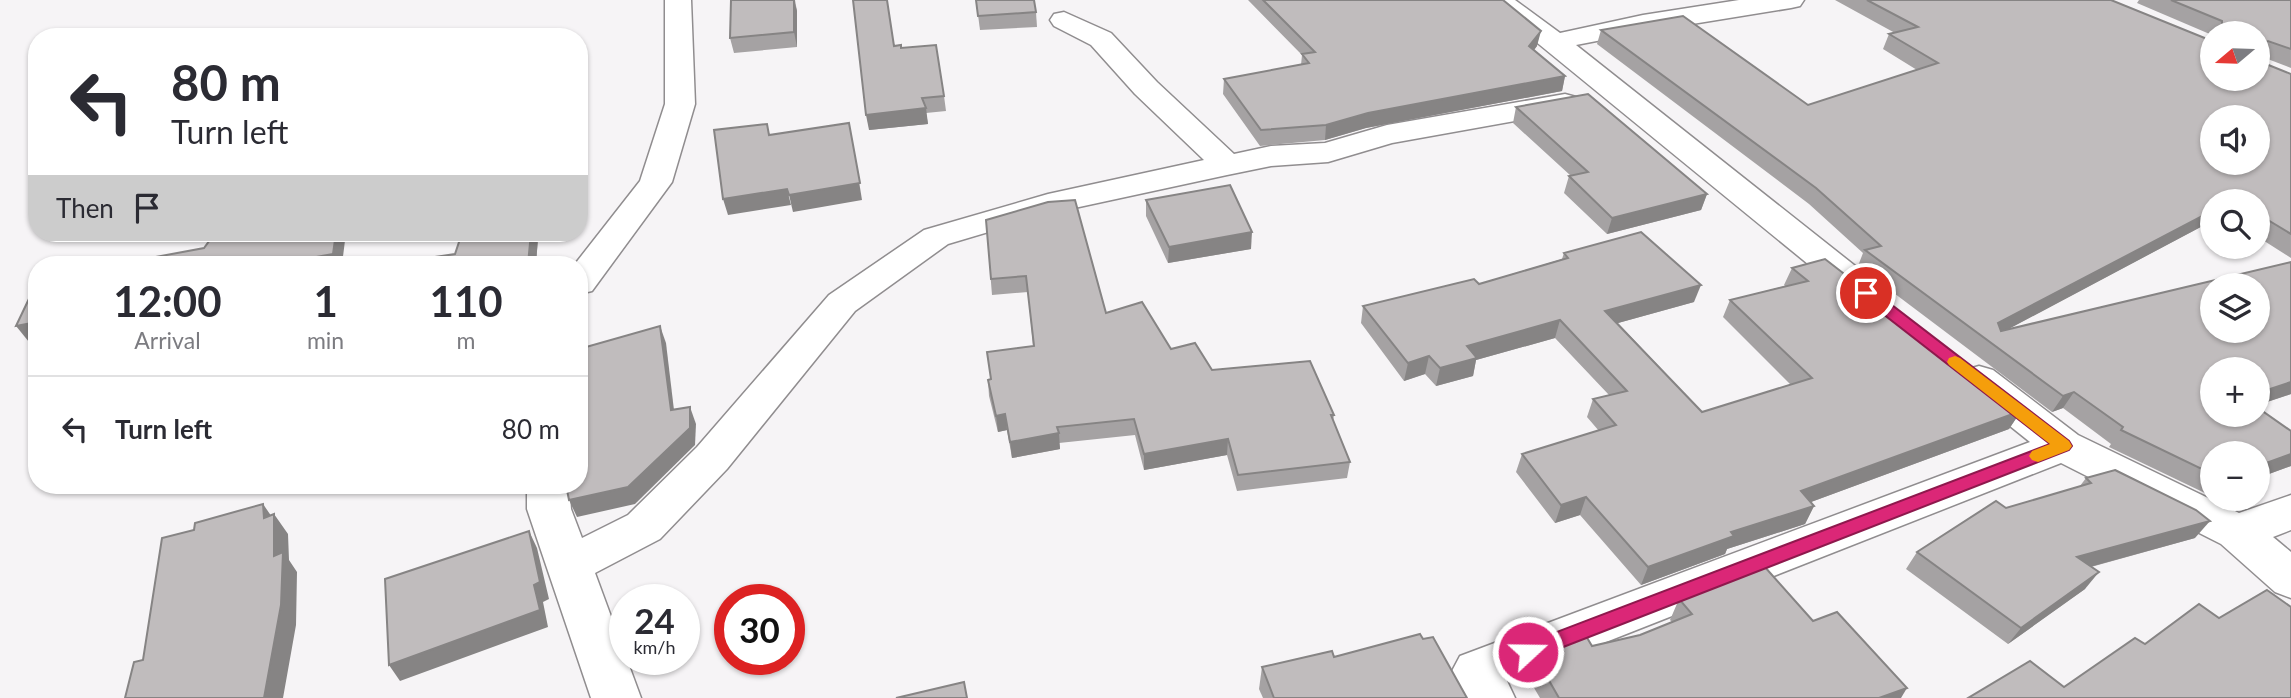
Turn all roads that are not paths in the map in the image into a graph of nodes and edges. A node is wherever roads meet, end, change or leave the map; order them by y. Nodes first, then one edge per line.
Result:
1 (678, 0) edge
2 (1498, 0) edge
3 (1791, 0) edge
4 (1064, 20) dead end
5 (1556, 42) junction
6 (1618, 92) junction
7 (1227, 165) junction
8 (588, 271) edge
9 (1888, 310) edge
10 (1954, 361) edge
11 (2063, 446) junction
12 (548, 494) edge
13 (2291, 512) edge
14 (2237, 532) junction
15 (569, 565) junction
16 (2291, 579) edge
17 (615, 698) edge
18 (1490, 698) edge

1 - 8 street
2 - 5 street
3 - 5 street
4 - 7 street
5 - 6 street
6 - 7 street
6 - 9 street
7 - 15 street
10 - 11 street
11 - 14 street
11 - 18 street
12 - 15 street
13 - 14 street
14 - 16 street
15 - 17 street

